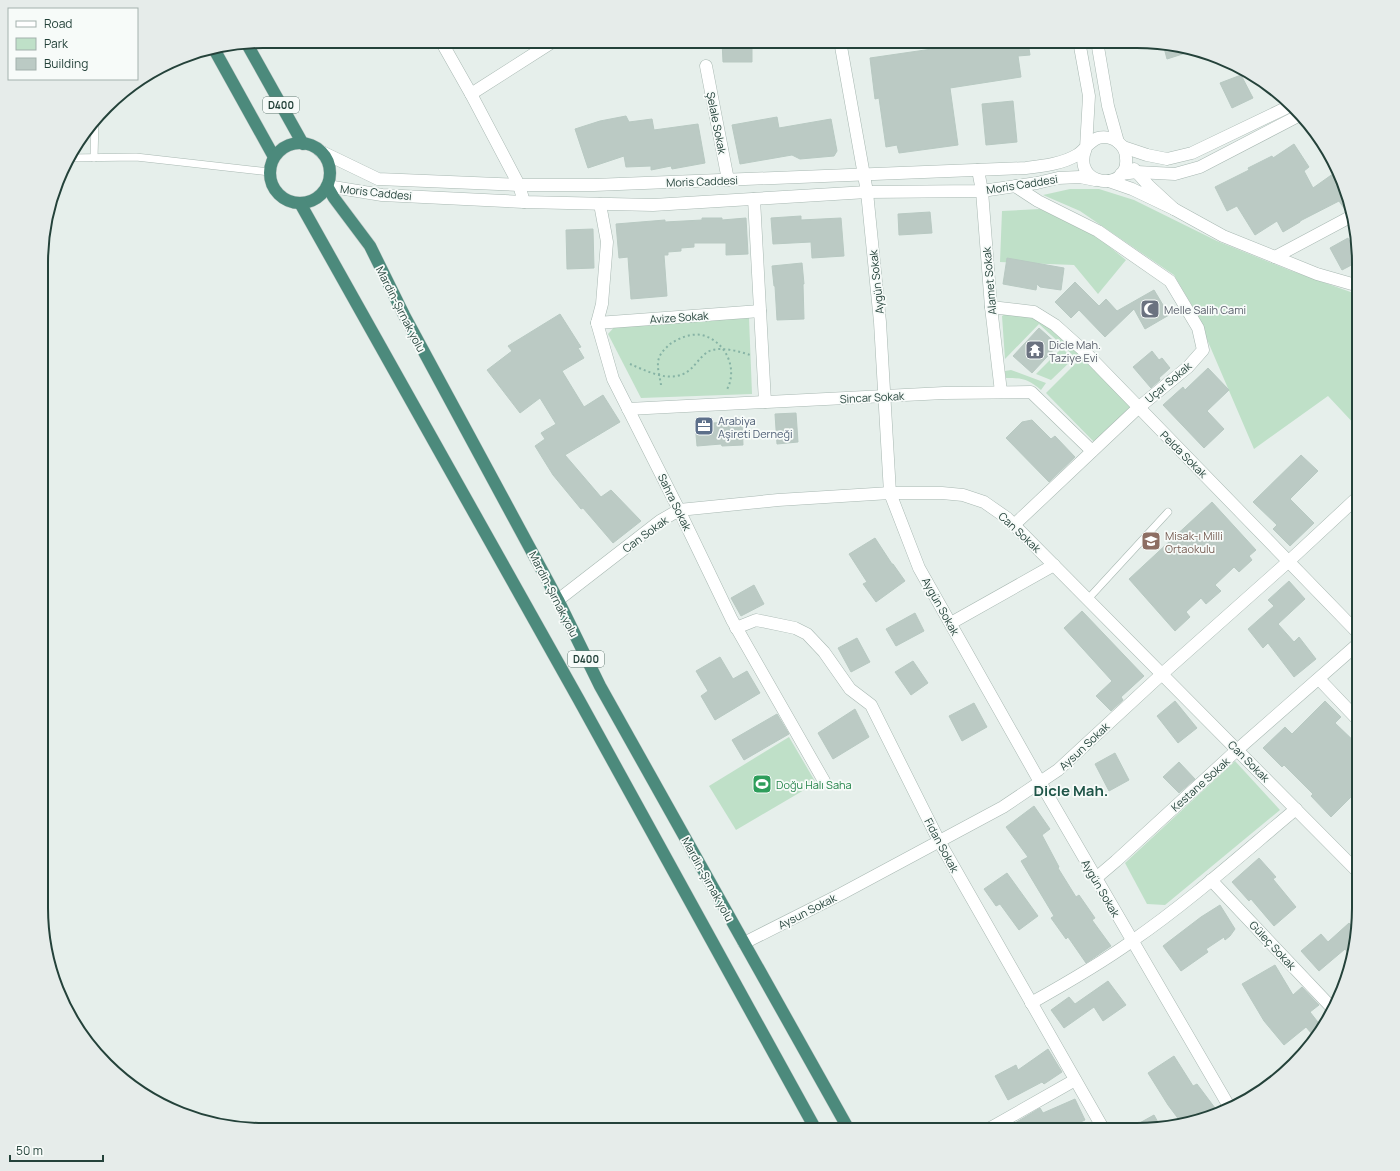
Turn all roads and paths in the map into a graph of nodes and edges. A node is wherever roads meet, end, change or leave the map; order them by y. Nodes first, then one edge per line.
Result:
1 (249, 48) edge
2 (445, 48) edge
3 (543, 48) edge
4 (841, 48) edge
5 (1080, 48) edge
6 (1099, 48) edge
7 (216, 53) edge
8 (706, 66) dead end
9 (471, 94) junction
10 (1286, 108) edge
11 (1295, 117) edge
12 (95, 129) edge
13 (303, 144) junction
14 (1121, 145) junction
15 (1086, 148) junction
16 (320, 151) junction
17 (274, 157) junction
18 (75, 158) edge
19 (94, 158) junction
20 (1127, 161) junction
21 (978, 170) junction
22 (270, 172) junction
23 (1137, 172) junction
24 (864, 174) junction
25 (1121, 174) junction
26 (728, 180) junction
27 (1095, 180) junction
28 (1109, 181) junction
29 (519, 185) junction
30 (327, 186) junction
31 (1015, 186) junction
32 (982, 191) junction
33 (867, 192) junction
34 (754, 199) junction
35 (524, 202) junction
36 (300, 203) junction
37 (600, 204) junction
38 (1174, 209) junction
39 (1347, 218) edge
40 (1275, 257) junction
41 (1352, 284) edge
42 (991, 307) junction
43 (760, 311) junction
44 (597, 323) junction
45 (724, 350) junction
46 (762, 361) junction
47 (630, 364) dead end
48 (659, 374) junction
49 (661, 385) dead end
50 (726, 391) dead end
51 (1001, 392) junction
52 (885, 397) junction
53 (765, 402) junction
54 (1138, 408) junction
55 (628, 409) junction
56 (1092, 451) junction
57 (890, 493) junction
58 (1352, 502) edge
59 (679, 510) junction
60 (1168, 512) dead end
61 (1014, 525) junction
62 (1289, 561) junction
63 (1054, 565) junction
64 (1088, 599) junction
65 (558, 600) junction
66 (951, 623) junction
67 (1352, 627) edge
68 (736, 628) junction
69 (1352, 649) edge
70 (1162, 674) junction
71 (1319, 679) junction
72 (1352, 714) edge
73 (1237, 750) junction
74 (824, 781) dead end
75 (1040, 782) junction
76 (1296, 809) junction
77 (939, 841) junction
78 (1352, 867) edge
79 (1096, 878) junction
80 (1211, 880) junction
81 (1133, 941) junction
82 (744, 943) junction
83 (1030, 1003) junction
84 (1329, 1005) edge
85 (1075, 1080) junction
86 (1227, 1103) edge
87 (812, 1123) edge
88 (845, 1123) edge
89 (999, 1123) edge
90 (1100, 1123) edge

1 - 13 highway, D400
2 - 9 street
3 - 9 street
4 - 24 street, Aygün Sokak
5 - 15 street
6 - 14 street
7 - 17 highway
8 - 26 street, Şelale Sokak
9 - 29 street
10 - 14 street
11 - 23 street
12 - 19 lane
13 - 16 highway
13 - 17 highway
14 - 15 street
14 - 20 street
15 - 21 street, Moris Caddesi
15 - 27 street
16 - 29 street, Moris Caddesi
16 - 30 highway
17 - 22 highway
18 - 19 lane
19 - 22 lane
20 - 23 street
20 - 25 street
21 - 24 street, Moris Caddesi
21 - 32 street, Alamet Sokak
22 - 36 highway
23 - 25 street
23 - 38 street
24 - 26 street, Moris Caddesi
24 - 33 street, Aygün Sokak
25 - 28 street
26 - 29 street, Moris Caddesi
27 - 28 street
27 - 31 street, Moris Caddesi
28 - 38 street
29 - 35 street
30 - 35 street, Moris Caddesi
30 - 36 highway
30 - 65 highway, Mardin-Şırnak yolu / D400
31 - 32 street, Moris Caddesi
31 - 54 street, Uçar Sokak
32 - 33 street, Moris Caddesi
32 - 42 street, Alamet Sokak
33 - 34 street, Moris Caddesi
33 - 52 street, Aygün Sokak
34 - 37 street, Moris Caddesi
34 - 43 street
35 - 37 street, Moris Caddesi
36 - 87 highway
37 - 44 street
38 - 40 street
39 - 40 street
40 - 41 street
42 - 51 street, Alamet Sokak
42 - 54 street, Pelda Sokak
43 - 44 street, Avize Sokak
43 - 46 street
44 - 55 street, Sahra Sokak
45 - 46 path
45 - 48 path
45 - 48 path
45 - 50 path
46 - 53 street
47 - 48 path
48 - 49 path
51 - 52 street, Sincar Sokak
51 - 56 street, Sincar Sokak
52 - 53 street, Sincar Sokak
52 - 57 street, Aygün Sokak
53 - 55 street, Sincar Sokak
54 - 56 street, Uçar Sokak
54 - 62 street, Pelda Sokak
55 - 59 street, Sahra Sokak
56 - 61 street, Uçar Sokak
57 - 59 street, Can Sokak
57 - 61 street, Can Sokak
57 - 66 street, Aygün Sokak
58 - 62 street, Aysun Sokak
59 - 65 street, Can Sokak
59 - 68 street, Sahra Sokak
60 - 64 lane
61 - 63 street, Can Sokak
62 - 67 street, Pelda Sokak
62 - 70 street, Aysun Sokak
63 - 64 street, Can Sokak
63 - 66 street
64 - 70 street, Can Sokak
65 - 82 highway, Mardin-Şırnak yolu / D400
66 - 75 street, Aygün Sokak
68 - 74 street, Sahra Sokak
68 - 77 street, Fidan Sokak
69 - 71 street, Kestane Sokak
70 - 73 street, Can Sokak
70 - 75 street, Aysun Sokak
71 - 72 street
71 - 73 street, Kestane Sokak
73 - 76 street, Can Sokak
73 - 79 street, Kestane Sokak
75 - 77 street, Aysun Sokak
75 - 79 street, Aygün Sokak
76 - 78 street, Can Sokak
76 - 80 street
77 - 82 street, Aysun Sokak
77 - 83 street, Fidan Sokak
79 - 81 street, Aygün Sokak
80 - 81 street
80 - 84 street, Güleç Sokak
81 - 83 street
81 - 86 street, Aygün Sokak
82 - 88 highway, Mardin-Şırnak yolu / D400
83 - 85 street, Fidan Sokak
85 - 89 street
85 - 90 street, Fidan Sokak

